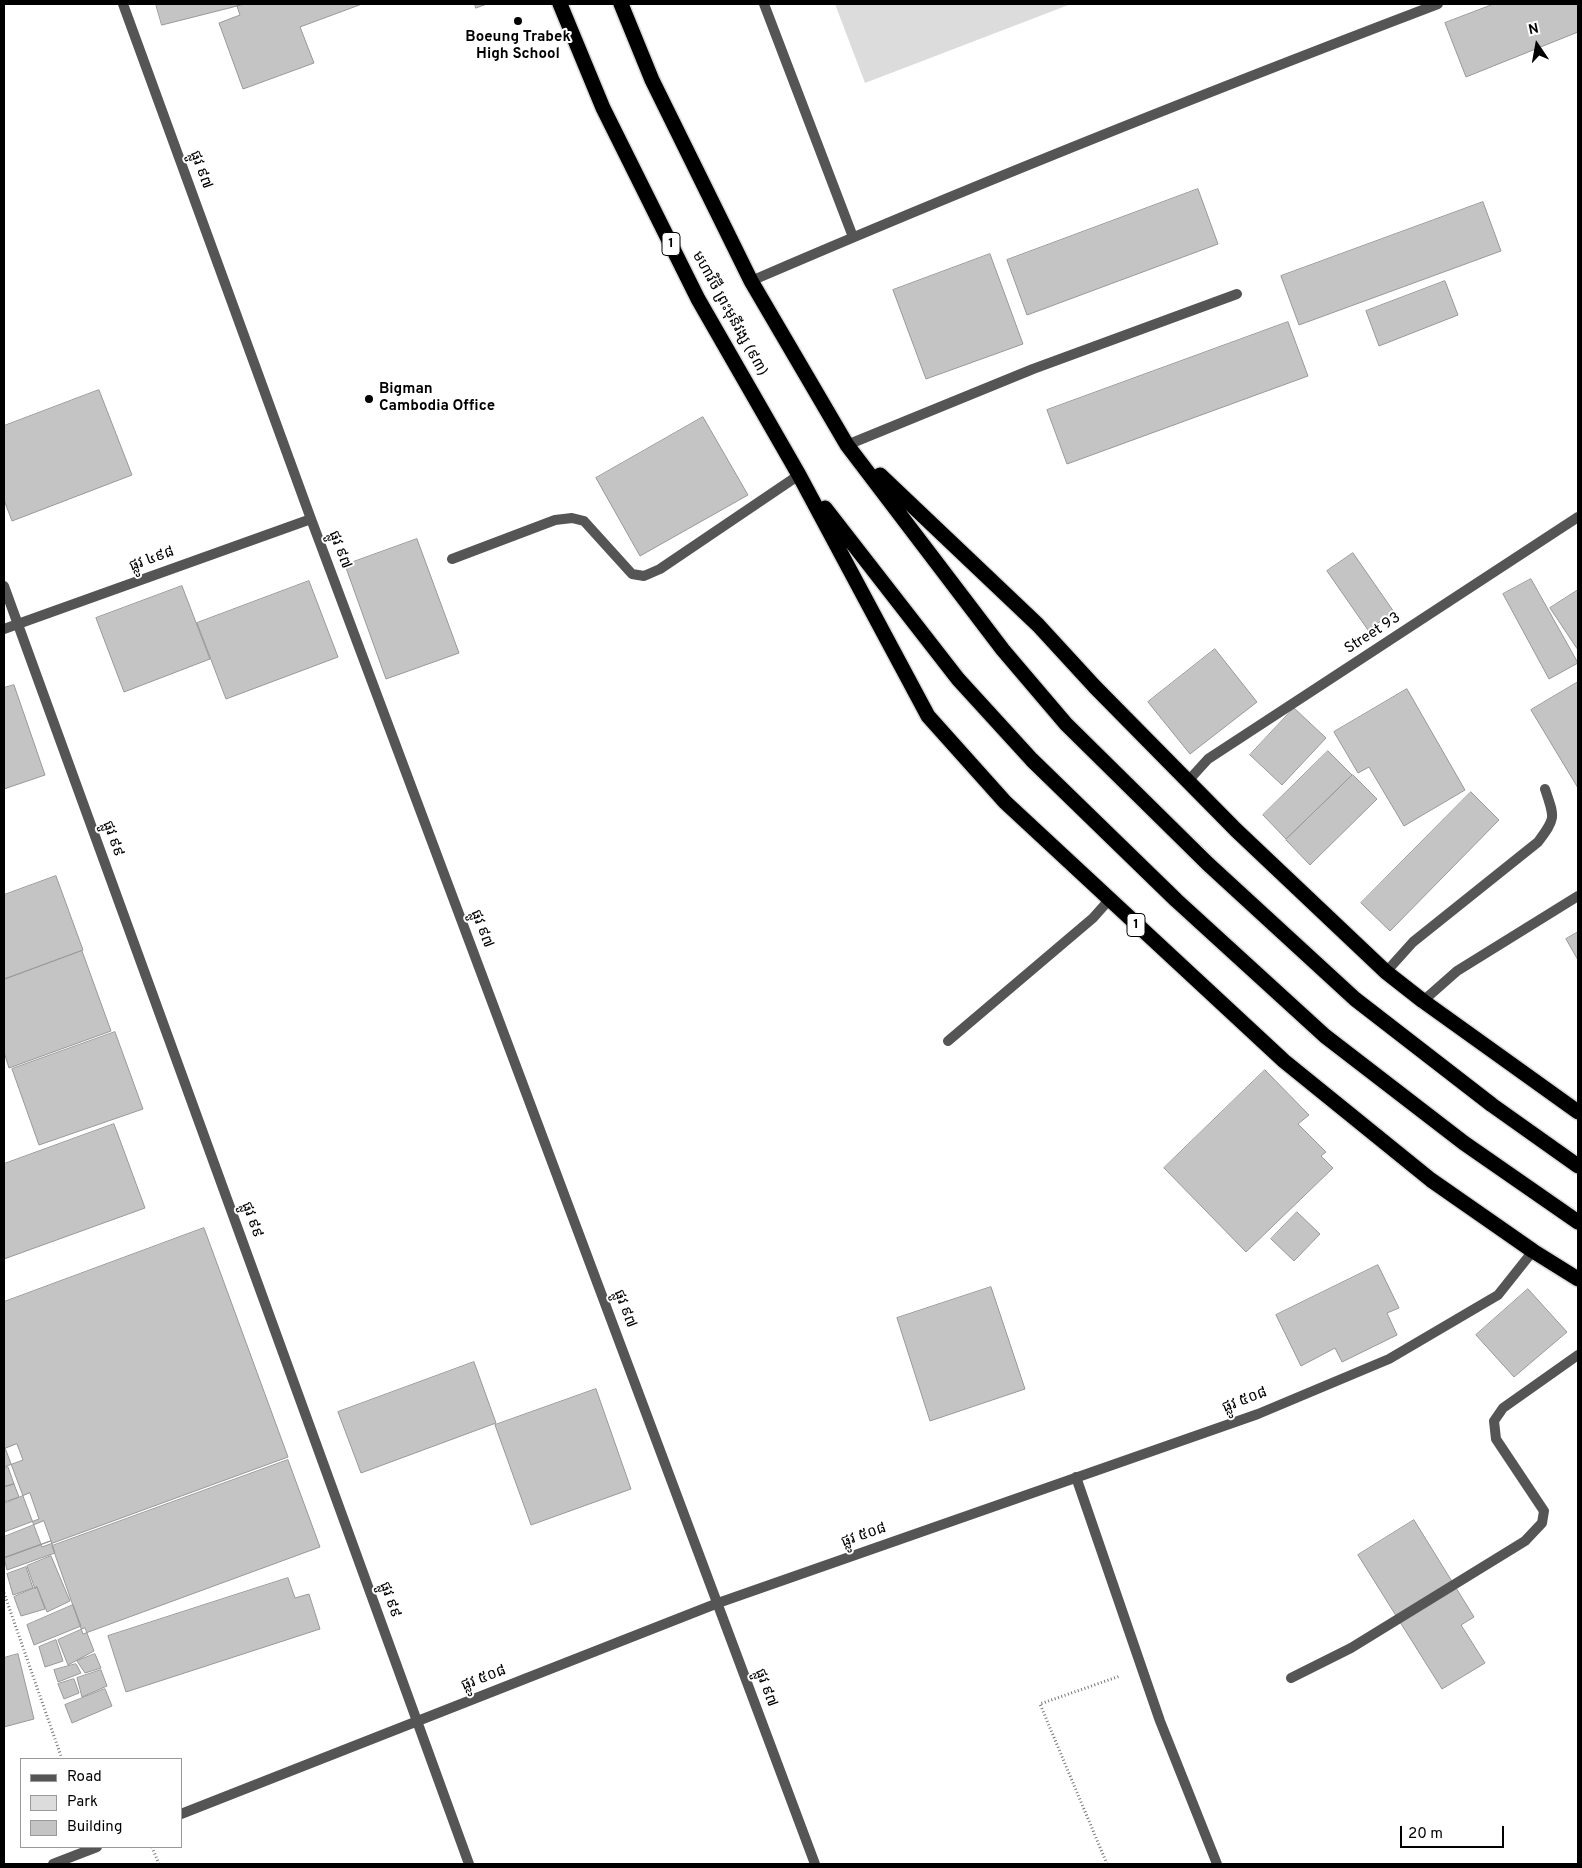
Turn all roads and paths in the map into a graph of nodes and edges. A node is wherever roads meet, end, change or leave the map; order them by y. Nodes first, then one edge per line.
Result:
1 (123, 4) edge
2 (560, 4) edge
3 (621, 4) edge
4 (764, 4) edge
5 (1438, 4) edge
6 (853, 237) junction
7 (751, 281) junction
8 (1237, 294) dead end
9 (848, 445) junction
10 (799, 475) junction
11 (1578, 517) edge
12 (311, 519) junction
13 (452, 559) dead end
14 (4, 586) edge
15 (18, 624) junction
16 (4, 629) edge
17 (1188, 781) junction
18 (1546, 789) dead end
19 (1578, 896) edge
20 (1109, 900) junction
21 (1386, 972) junction
22 (1423, 1001) junction
23 (948, 1041) dead end
24 (1578, 1112) edge
25 (1578, 1166) edge
26 (1578, 1222) edge
27 (1533, 1251) junction
28 (1578, 1279) edge
29 (1578, 1355) edge
30 (1076, 1477) junction
31 (4, 1593) edge
32 (718, 1603) junction
33 (1142, 1669) junction
34 (1291, 1678) dead end
35 (417, 1721) junction
36 (62, 1758) edge
37 (182, 1814) edge
38 (94, 1848) edge
39 (152, 1848) edge
40 (53, 1864) edge
41 (159, 1864) edge
42 (469, 1864) edge
43 (815, 1864) edge
44 (1107, 1864) edge
45 (1217, 1864) edge

1 - 12 street, ផ្លូវ ៩៧
2 - 10 highway, មហាវិថី ព្រះមុនីវង្ស (៩៣) / 1
3 - 7 highway
4 - 6 street
5 - 6 street
6 - 7 street
7 - 9 highway
8 - 9 street
9 - 17 highway
9 - 25 highway
10 - 13 street
10 - 20 highway, 1
10 - 26 highway
11 - 17 street, Street 93
12 - 15 street, ផ្លូវ ៤៩៨
12 - 32 street, ផ្លូវ ៩៧
14 - 15 street, ផ្លូវ ៩៩
15 - 16 street, ផ្លូវ ៤៩៨
15 - 35 street, ផ្លូវ ៩៩
17 - 21 highway
18 - 21 street
19 - 22 street
20 - 23 street
20 - 27 highway, 1
21 - 22 highway
22 - 24 highway
27 - 28 highway, 1
27 - 30 street, ផ្លូវ ៥០៨
29 - 34 street
30 - 32 street, ផ្លូវ ៥០៨
30 - 33 street
31 - 36 path
32 - 35 street, ផ្លូវ ៥០៨
32 - 43 street, ផ្លូវ ៩៧
33 - 44 path
33 - 45 street
35 - 37 street, ផ្លូវ ៥០៨
35 - 42 street, ផ្លូវ ៩៩
38 - 40 street
39 - 41 path

